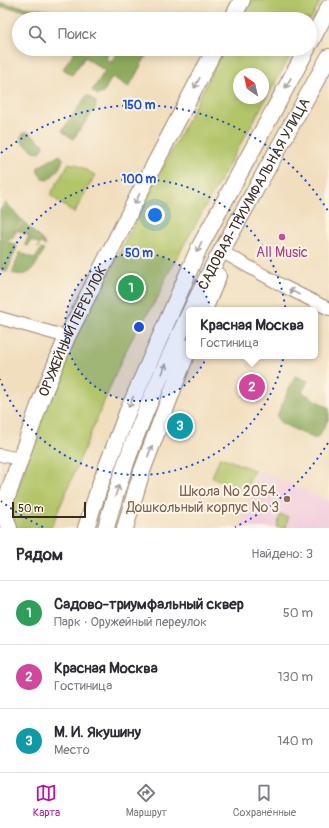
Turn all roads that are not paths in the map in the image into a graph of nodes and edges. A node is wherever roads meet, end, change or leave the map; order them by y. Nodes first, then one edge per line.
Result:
1 (242, 0) edge
2 (329, 7) edge
3 (236, 12) edge
4 (317, 30) edge
5 (211, 56) edge
6 (303, 56) edge
7 (329, 57) edge
8 (239, 220) junction
9 (226, 254) junction
10 (192, 307) edge
11 (205, 307) edge
12 (329, 309) edge
13 (0, 318) edge
14 (186, 320) edge
15 (67, 337) junction
16 (186, 355) edge
17 (0, 455) edge
18 (20, 459) junction
19 (7, 498) junction
20 (0, 513) edge
21 (9, 528) edge
22 (86, 528) edge
23 (106, 528) edge
24 (125, 528) edge

1 - 3 main road
2 - 4 main road
5 -> 15 main road, ОРУЖЕЙНЫЙ ПЕРЕУЛОК
6 -> 22 main road, САДОВАЯ-ТРИУМФАЛЬНАЯ УЛИЦА
7 - 8 main road, САДОВАЯ-ТРИУМФАЛЬНАЯ УЛИЦА
8 - 9 main road
8 - 10 main road, САДОВАЯ-ТРИУМФАЛЬНАЯ УЛИЦА
9 - 11 main road
12 -> 9 street
13 - 15 street
23 -> 14 main road
15 - 18 main road, ОРУЖЕЙНЫЙ ПЕРЕУЛОК
24 -> 16 main road
17 - 18 street
18 - 19 main road, ОРУЖЕЙНЫЙ ПЕРЕУЛОК
19 - 20 main road, ОРУЖЕЙНЫЙ ПЕРЕУЛОК
19 - 21 main road

